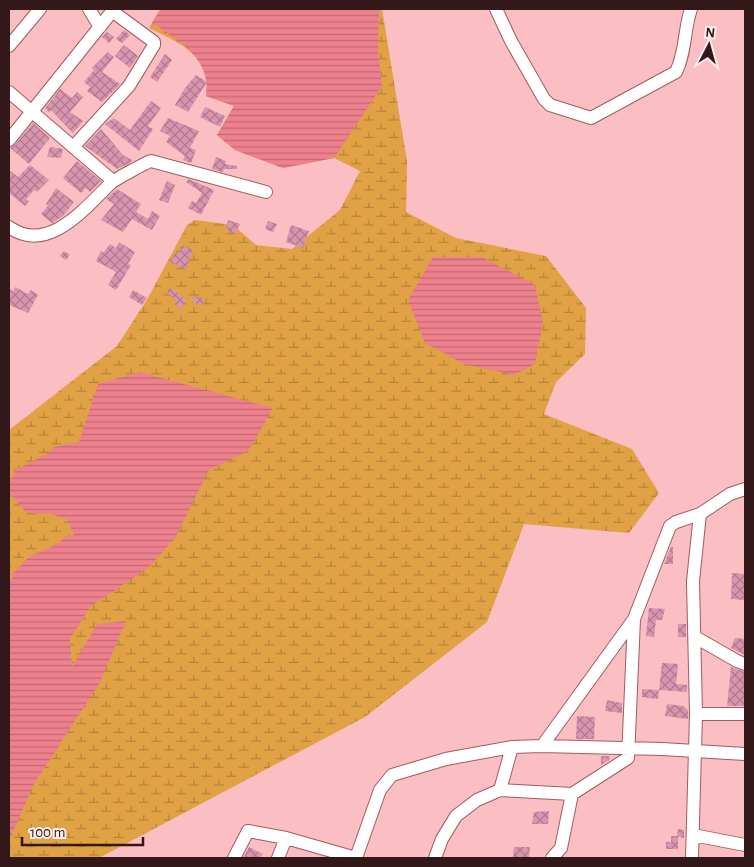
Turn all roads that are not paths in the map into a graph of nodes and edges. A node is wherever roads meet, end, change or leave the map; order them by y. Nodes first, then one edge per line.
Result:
1 (40, 9) edge
2 (89, 9) edge
3 (496, 9) edge
4 (691, 9) edge
5 (113, 10) edge
6 (100, 27) junction
7 (9, 46) edge
8 (9, 92) edge
9 (32, 111) junction
10 (9, 140) edge
11 (74, 146) junction
12 (113, 181) junction
13 (266, 192) dead end
14 (9, 227) edge
15 (745, 489) edge
16 (700, 514) junction
17 (634, 619) junction
18 (695, 637) junction
19 (745, 664) edge
20 (696, 714) junction
21 (745, 714) edge
22 (542, 746) junction
23 (512, 747) junction
24 (629, 749) junction
25 (695, 752) junction
26 (745, 754) edge
27 (500, 790) junction
28 (572, 794) junction
29 (693, 835) junction
30 (286, 838) junction
31 (745, 845) edge
32 (234, 858) edge
33 (278, 858) edge
34 (356, 858) edge
35 (435, 858) edge
36 (552, 858) edge
37 (692, 858) edge

1 - 7 street
2 - 6 street
3 - 4 street
5 - 6 street
5 - 11 street
6 - 9 street
8 - 9 street
9 - 10 street
9 - 11 street
11 - 12 street
12 - 13 street
12 - 14 street
15 - 16 street
16 - 17 street
16 - 18 street
17 - 22 street
17 - 24 street
18 - 19 street
18 - 20 street
20 - 21 street
20 - 25 street
22 - 23 street
22 - 24 street
23 - 27 street
23 - 34 street
24 - 25 street
24 - 28 street
25 - 26 street
25 - 29 street
27 - 28 street
27 - 35 street
28 - 36 street
29 - 31 street
29 - 37 street
30 - 32 street
30 - 33 street
30 - 34 street

